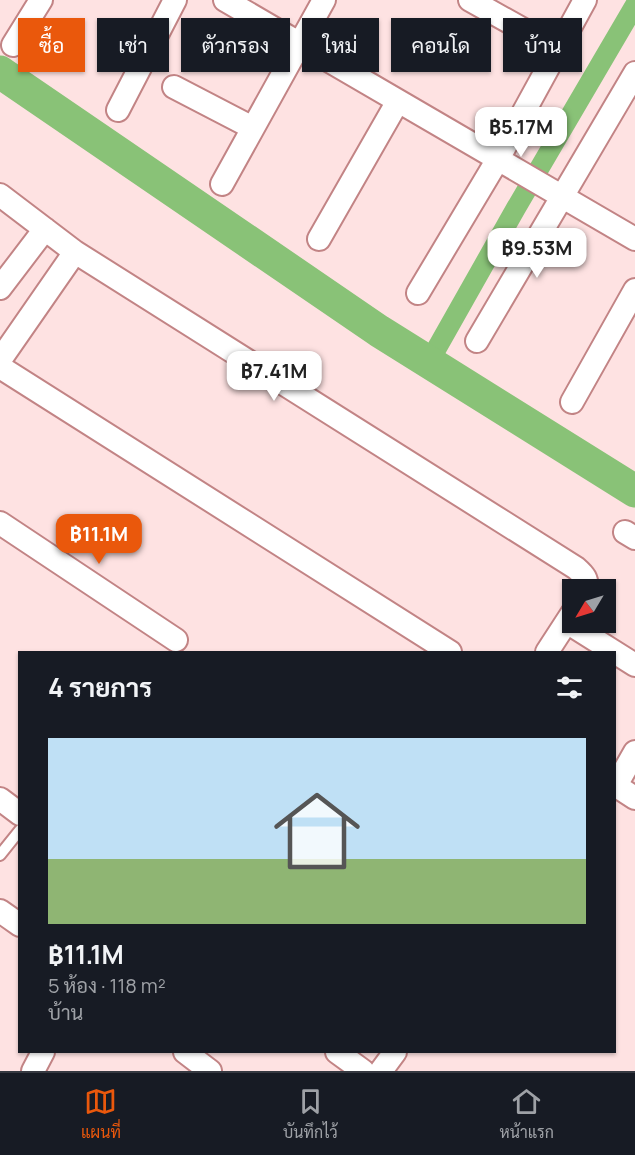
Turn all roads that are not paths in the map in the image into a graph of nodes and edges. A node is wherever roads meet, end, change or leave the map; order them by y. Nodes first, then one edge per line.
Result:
1 (176, 0) edge
2 (225, 0) edge
3 (324, 0) edge
4 (470, 0) edge
5 (585, 0) edge
6 (38, 1) edge
7 (575, 18) edge
8 (503, 19) edge
9 (300, 44) junction
10 (13, 45) dead end
11 (546, 72) edge
12 (635, 73) edge
13 (174, 87) dead end
14 (398, 101) junction
15 (118, 110) dead end
16 (253, 128) junction
17 (498, 159) junction
18 (222, 184) dead end
19 (556, 193) junction
20 (0, 195) edge
21 (45, 229) junction
22 (319, 239) dead end
23 (635, 239) edge
24 (75, 252) junction
25 (0, 288) edge
26 (635, 290) edge
27 (418, 293) dead end
28 (477, 340) dead end
29 (0, 360) edge
30 (0, 367) edge
31 (572, 402) dead end
32 (0, 523) edge
33 (586, 579) edge
34 (562, 633) edge
35 (592, 633) edge
36 (176, 640) dead end
37 (448, 651) edge
38 (548, 651) edge
39 (635, 664) edge
40 (635, 753) edge
41 (616, 784) edge
42 (616, 787) edge
43 (635, 798) edge
44 (0, 799) edge
45 (18, 812) edge
46 (18, 832) edge
47 (0, 855) edge
48 (43, 1053) edge
49 (190, 1053) edge
50 (394, 1053) edge
51 (33, 1071) edge
52 (210, 1071) edge
53 (381, 1071) edge

1 - 15 street
2 - 9 street
3 - 9 street
4 - 8 street
5 - 7 street
6 - 10 street
9 - 14 street
9 - 16 street
11 - 17 street
12 - 19 street
13 - 16 street
14 - 17 street
14 - 22 street
16 - 18 street
17 - 19 street
17 - 27 street
19 - 23 street
19 - 28 street
20 - 21 street
21 - 24 street
21 - 25 street
24 - 29 street
24 - 33 street
26 - 31 street
30 - 37 street
32 - 36 street
34 - 38 street
35 - 39 street
40 - 41 street
42 - 43 street
44 - 45 street
46 - 47 lane
48 - 51 street
49 - 52 street
50 - 53 street

